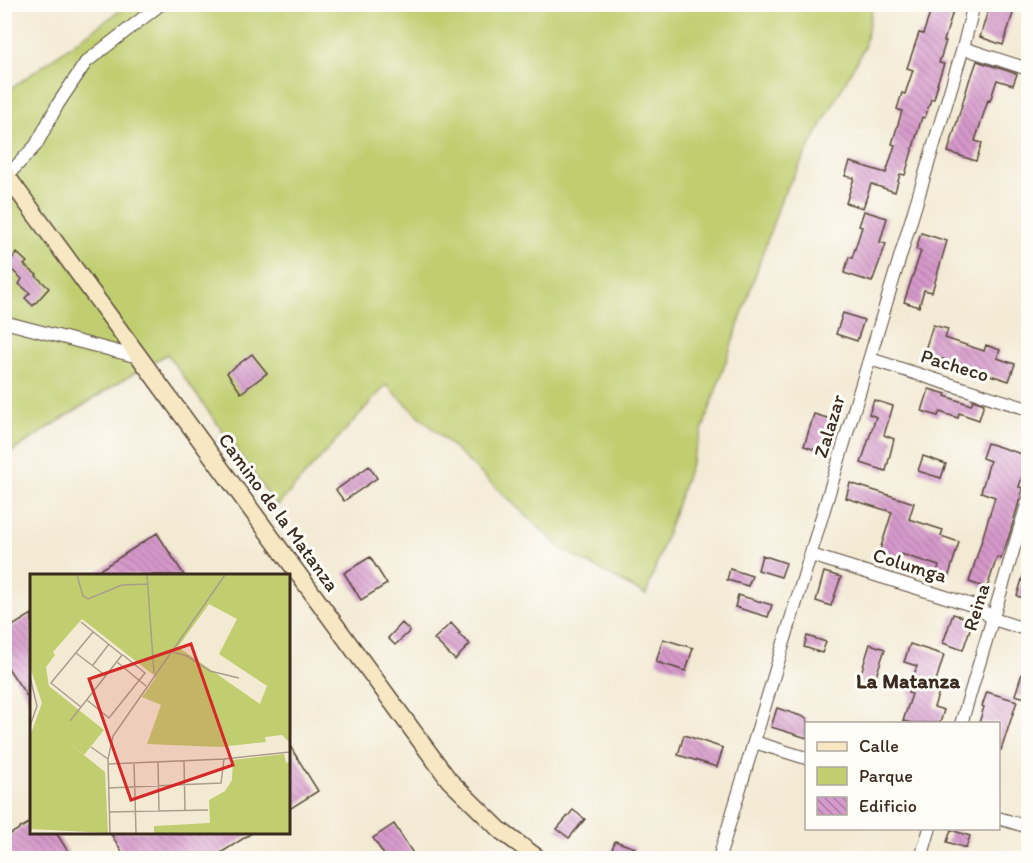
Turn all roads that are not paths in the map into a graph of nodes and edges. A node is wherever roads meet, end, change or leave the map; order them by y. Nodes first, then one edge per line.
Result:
1 (161, 4) edge
2 (974, 4) edge
3 (963, 48) junction
4 (1029, 69) edge
5 (6, 174) edge
6 (4, 321) edge
7 (138, 357) junction
8 (870, 359) junction
9 (1029, 409) edge
10 (1029, 501) edge
11 (811, 555) junction
12 (993, 620) junction
13 (1029, 630) edge
14 (962, 722) edge
15 (754, 742) junction
16 (805, 757) edge
17 (1000, 818) edge
18 (1029, 827) edge
19 (929, 830) edge
20 (538, 858) edge
21 (719, 858) edge
22 (921, 858) edge

1 - 5 street
2 - 3 street, Zalazar
3 - 4 street
3 - 8 street, Zalazar
5 - 7 street, Camino de la Matanza
6 - 7 street
7 - 20 street, Camino de la Matanza
8 - 9 street, Pacheco
8 - 11 street, Zalazar
10 - 12 street, Reina
11 - 12 street, Columga
11 - 15 street, Zalazar
12 - 13 street, Columga
12 - 14 street, Reina
15 - 16 street
15 - 21 street, Zalazar
17 - 18 street
19 - 22 street

